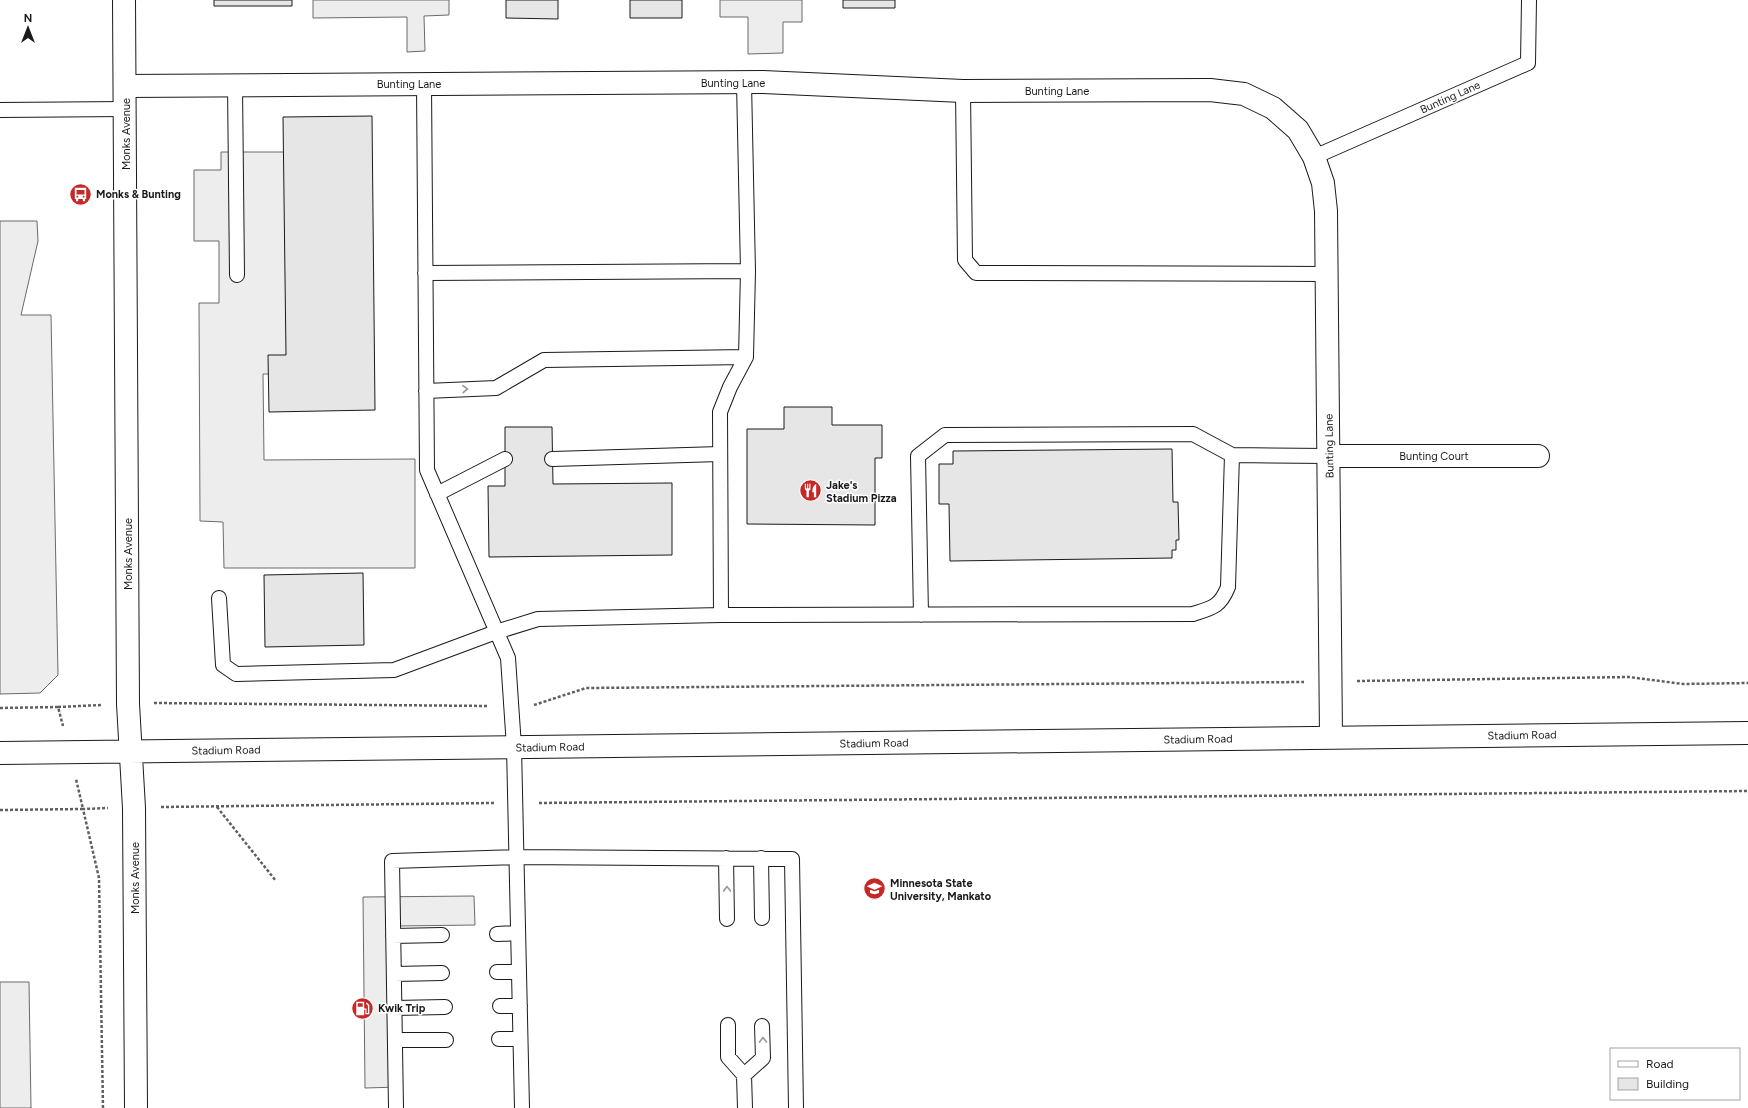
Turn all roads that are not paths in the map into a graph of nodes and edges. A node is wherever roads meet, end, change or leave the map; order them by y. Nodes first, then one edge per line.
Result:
1 (124, 0) edge
2 (1529, 0) edge
3 (744, 83) junction
4 (424, 84) junction
5 (235, 85) junction
6 (125, 86) junction
7 (963, 91) junction
8 (126, 109) junction
9 (0, 110) edge
10 (1314, 157) junction
11 (748, 271) junction
12 (425, 273) junction
13 (1327, 274) junction
14 (237, 275) dead end
15 (746, 356) junction
16 (426, 391) junction
17 (720, 454) junction
18 (1232, 455) junction
19 (1329, 456) junction
20 (1538, 456) dead end
21 (505, 459) dead end
22 (552, 459) dead end
23 (437, 494) junction
24 (219, 598) dead end
25 (721, 615) junction
26 (920, 615) junction
27 (496, 632) junction
28 (1748, 733) edge
29 (1330, 737) junction
30 (514, 747) junction
31 (132, 751) junction
32 (0, 753) edge
33 (516, 857) junction
34 (726, 858) junction
35 (761, 858) junction
36 (762, 918) dead end
37 (727, 919) dead end
38 (518, 933) junction
39 (497, 934) dead end
40 (442, 935) dead end
41 (393, 936) junction
42 (497, 972) dead end
43 (519, 972) junction
44 (442, 973) dead end
45 (394, 974) junction
46 (500, 1006) dead end
47 (520, 1006) junction
48 (445, 1007) dead end
49 (394, 1008) junction
50 (728, 1025) dead end
51 (762, 1026) dead end
52 (499, 1039) dead end
53 (520, 1039) junction
54 (395, 1040) junction
55 (446, 1040) dead end
56 (744, 1075) junction
57 (136, 1108) edge
58 (396, 1108) edge
59 (522, 1108) edge
60 (745, 1108) edge
61 (796, 1108) edge

1 - 6 street, Monks Avenue
2 - 10 lane, Bunting Lane
3 - 4 street, Bunting Lane
3 - 7 street, Bunting Lane
3 - 11 lane
4 - 5 street, Bunting Lane
4 - 12 lane
5 - 6 street, Bunting Lane
5 - 14 lane
6 - 8 street, Monks Avenue
7 - 10 street, Bunting Lane
7 - 13 lane
8 - 9 lane
8 - 31 street, Monks Avenue
10 - 13 street, Bunting Lane
11 - 12 lane
11 - 15 lane
12 - 16 lane
13 - 19 street, Bunting Lane
16 -> 15 lane
15 - 17 lane
16 - 23 lane
17 - 22 lane
17 - 25 lane
18 - 19 lane
18 - 26 lane
18 - 26 lane
19 - 20 street, Bunting Court
19 - 29 street, Bunting Lane
21 - 23 lane
23 - 27 lane
24 - 27 lane
25 - 26 lane
25 - 27 lane
27 - 30 lane
28 - 29 street, Stadium Road
29 - 30 street, Stadium Road
30 - 31 street, Stadium Road
30 - 33 lane
31 - 32 street, Stadium Road
31 - 57 street, Monks Avenue
33 - 34 lane
33 - 38 lane
33 - 41 lane
34 - 35 lane
37 -> 34 lane
35 - 36 lane
35 - 61 lane
38 - 39 lane
38 - 43 lane
40 - 41 lane
41 - 45 lane
42 - 43 lane
43 - 47 lane
44 - 45 lane
45 - 49 lane
46 - 47 lane
47 - 53 lane
48 - 49 lane
49 - 54 lane
50 - 56 lane
56 -> 51 lane
52 - 53 lane
53 - 59 lane
54 - 55 lane
54 - 58 lane
56 - 60 lane

